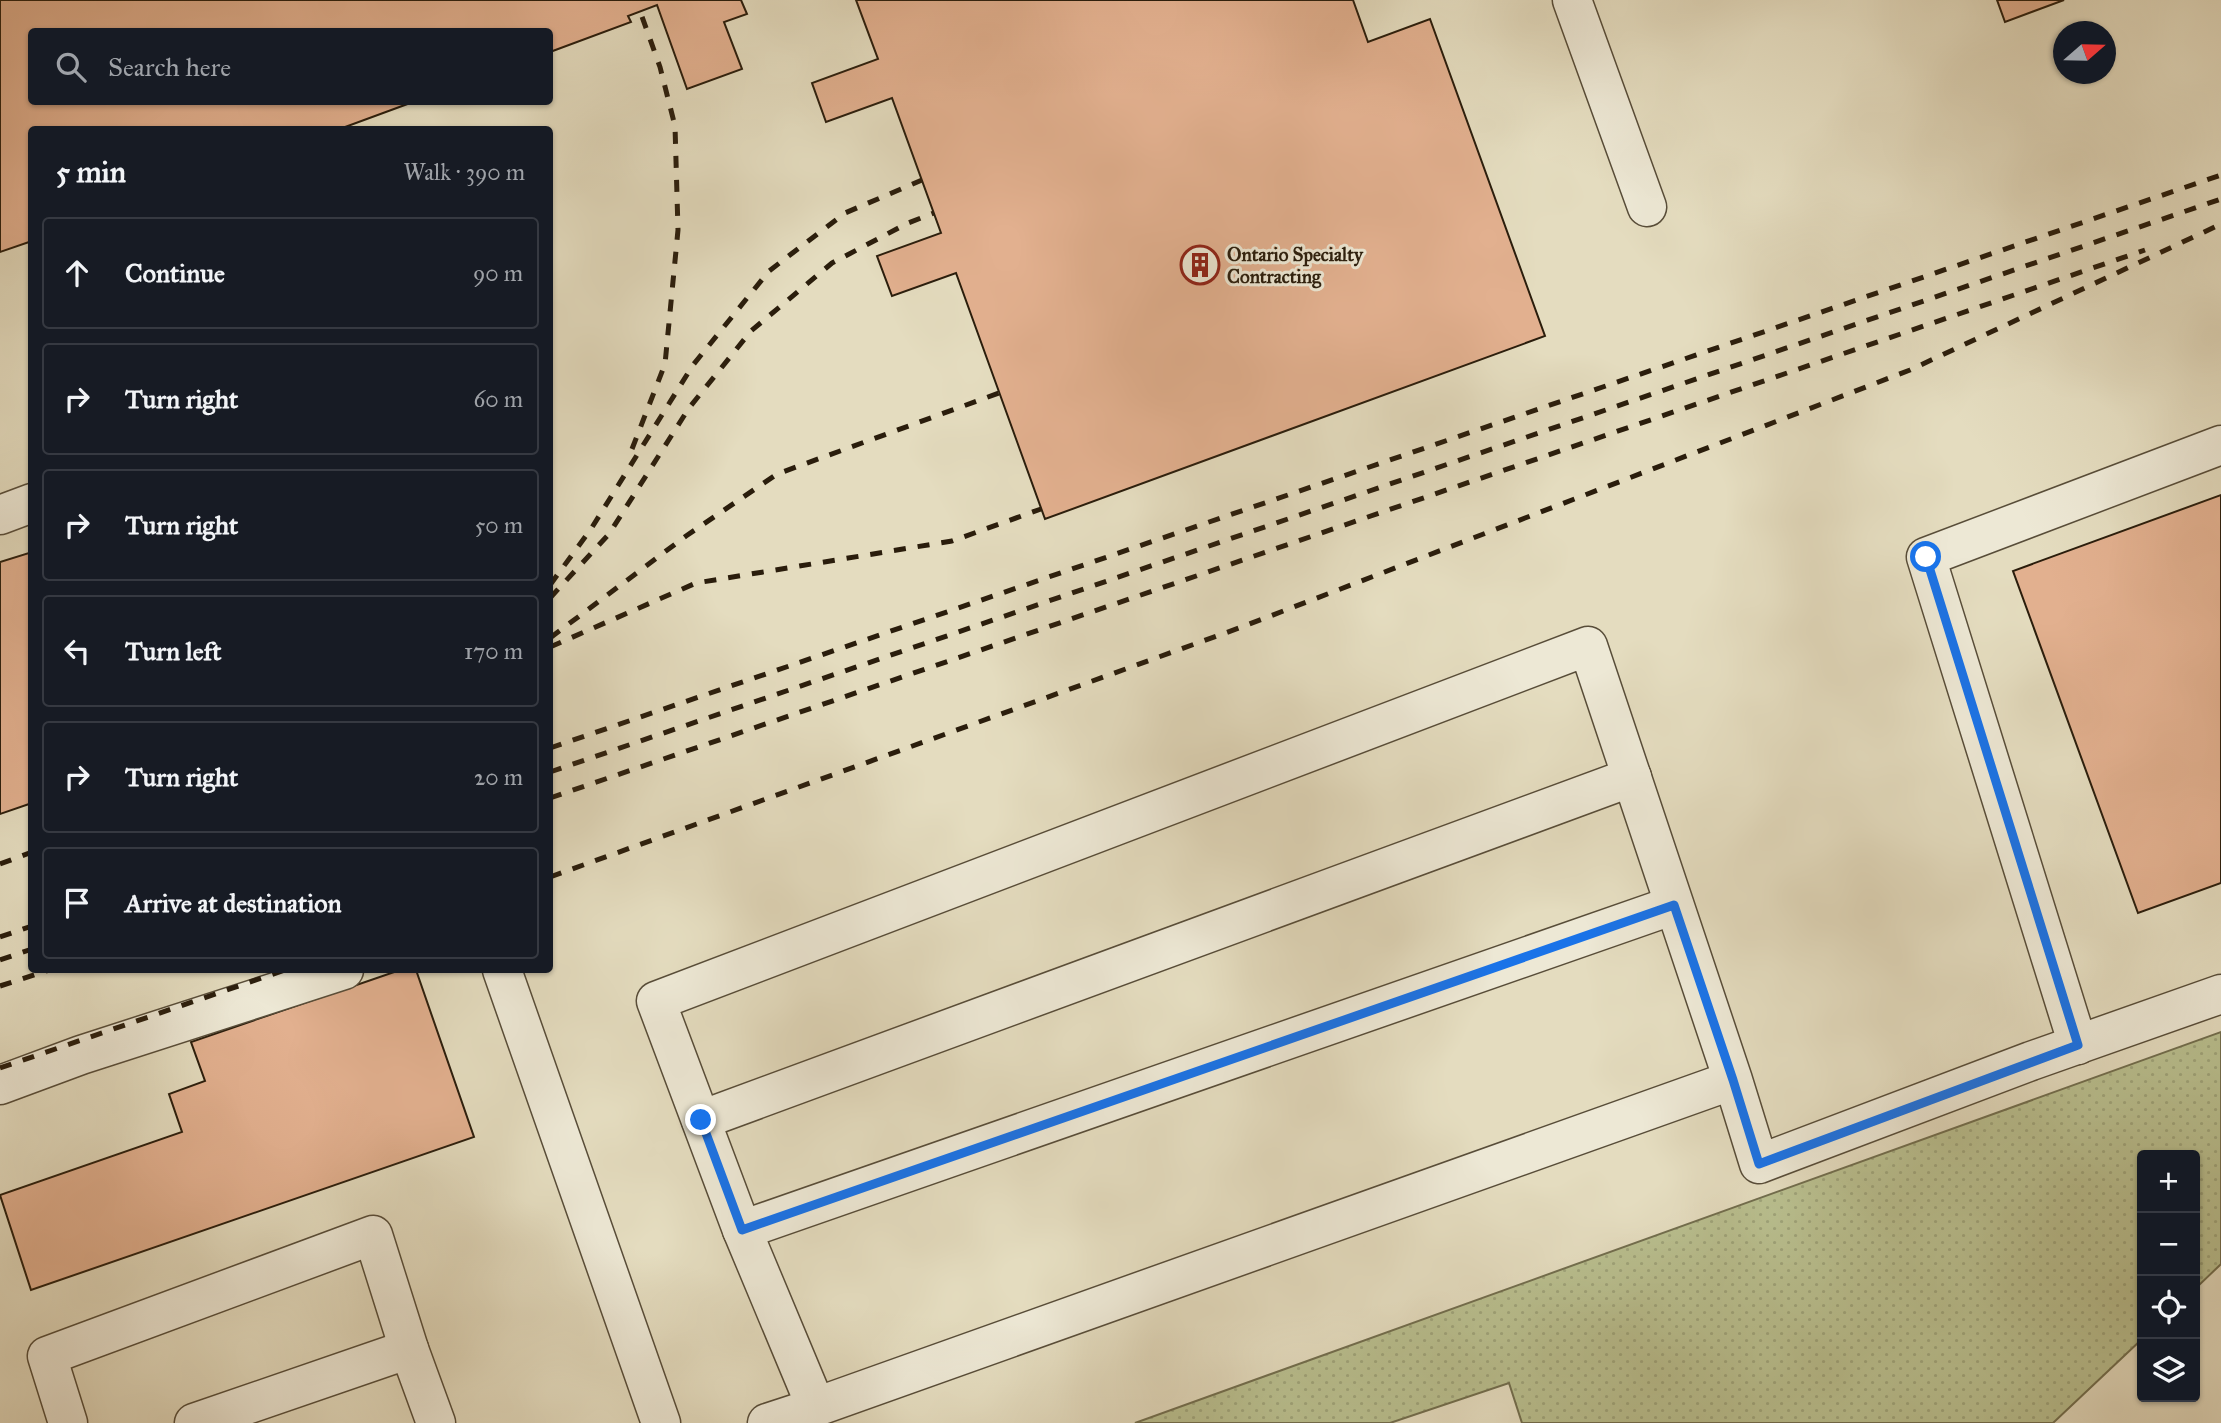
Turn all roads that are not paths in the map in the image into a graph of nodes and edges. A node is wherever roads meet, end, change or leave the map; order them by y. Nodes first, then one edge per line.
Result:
1 (1572, 0) edge
2 (1647, 207) dead end
3 (2221, 445) edge
4 (28, 504) edge
5 (0, 515) edge
6 (1632, 777) junction
7 (1674, 905) junction
8 (335, 973) edge
9 (503, 973) edge
10 (2221, 994) edge
11 (2078, 1045) junction
12 (1733, 1080) junction
13 (0, 1085) edge
14 (701, 1120) junction
15 (742, 1230) junction
16 (409, 1349) junction
17 (816, 1407) junction
18 (68, 1423) edge
19 (194, 1423) edge
20 (436, 1423) edge
21 (661, 1423) edge
22 (767, 1423) edge

1 - 2 lane
3 - 11 lane
4 - 5 lane
6 - 7 lane
6 - 14 lane
6 - 14 lane
7 - 12 lane
7 - 15 lane
8 - 13 lane
9 - 21 lane
10 - 11 lane
11 - 12 lane
12 - 17 lane
14 - 15 lane
15 - 17 lane
16 - 18 lane
16 - 19 lane
16 - 20 lane
17 - 22 lane

